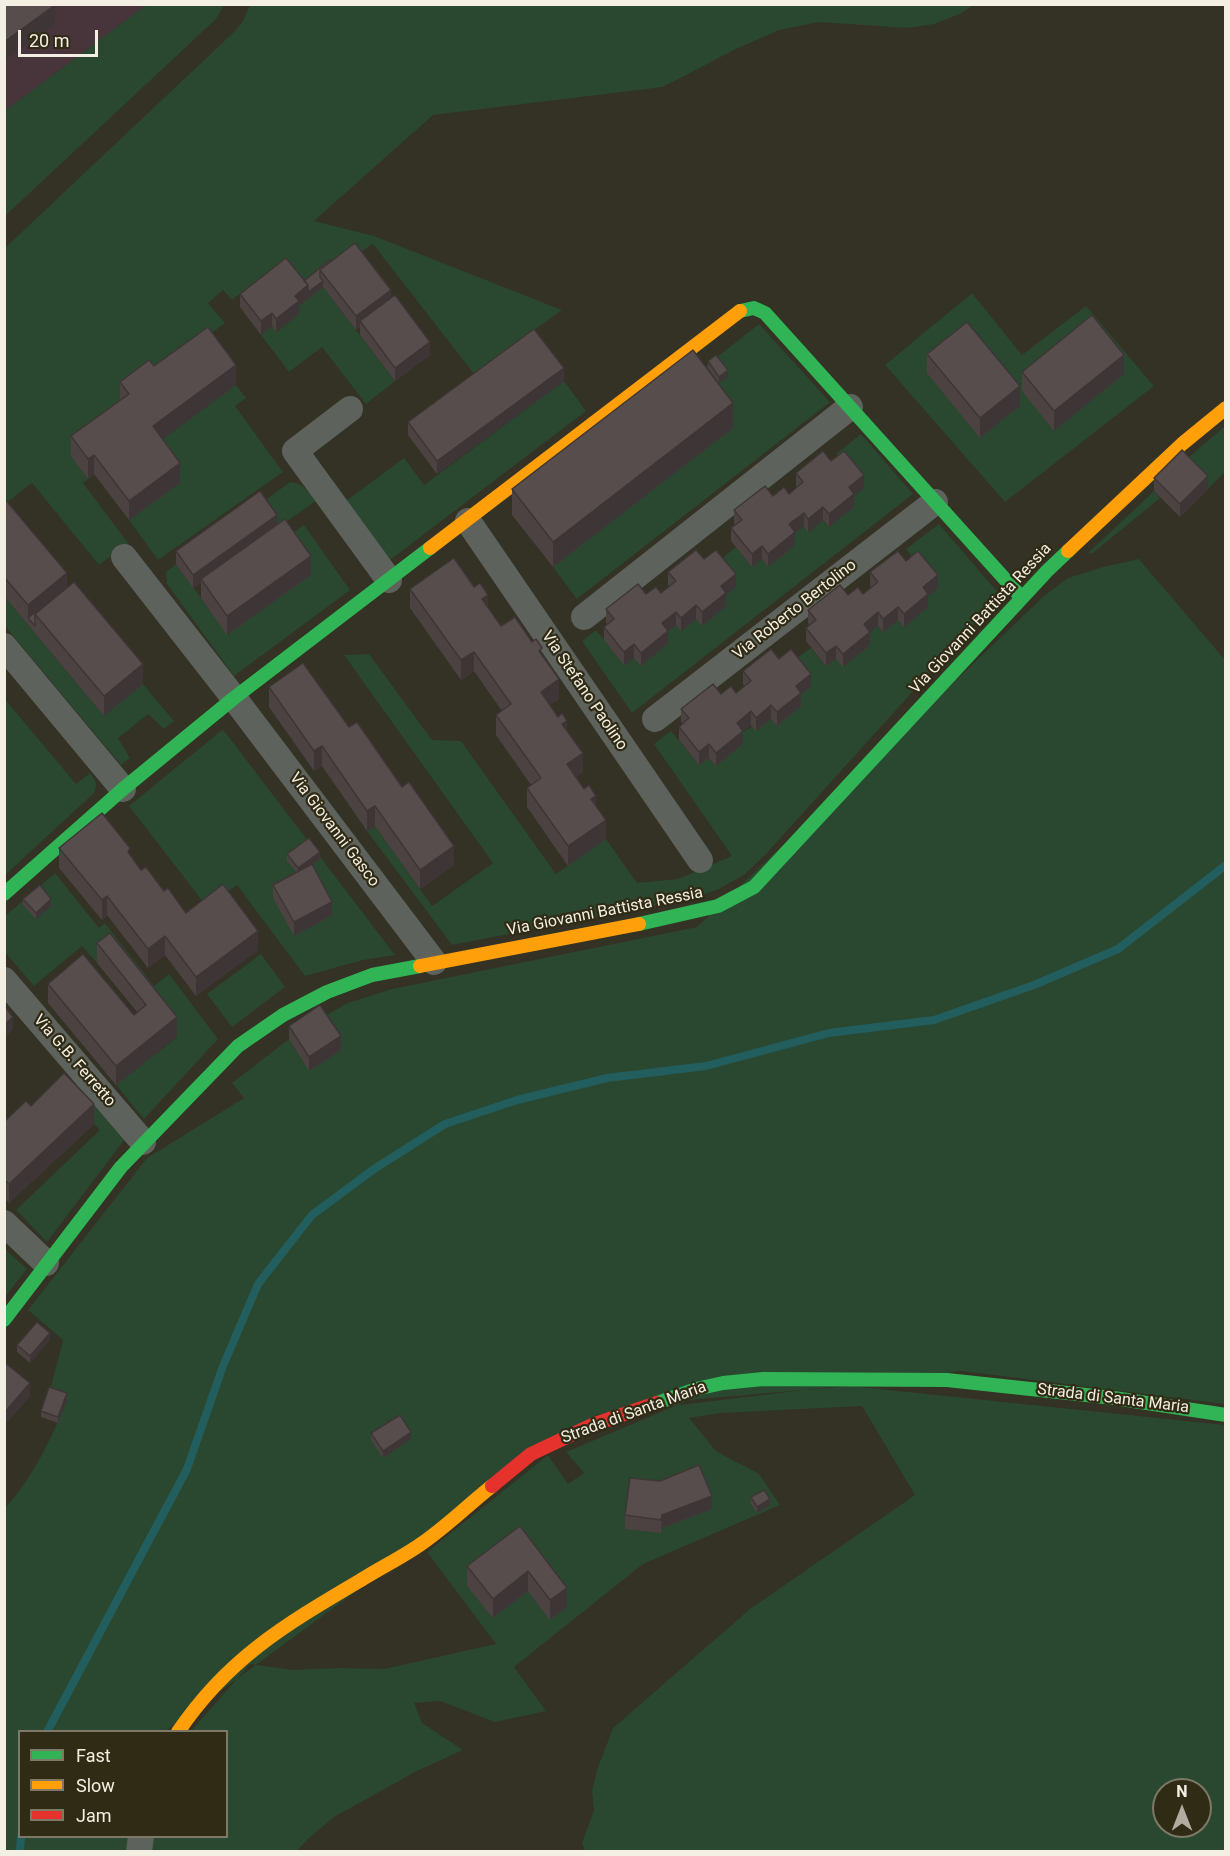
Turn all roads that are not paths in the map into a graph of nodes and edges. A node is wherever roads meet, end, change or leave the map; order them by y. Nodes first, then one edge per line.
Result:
1 (850, 407) junction
2 (1226, 408) edge
3 (350, 410) dead end
4 (935, 502) junction
5 (468, 521) junction
6 (124, 557) dead end
7 (389, 580) junction
8 (1022, 597) junction
9 (584, 617) dead end
10 (4, 646) edge
11 (234, 698) junction
12 (655, 719) dead end
13 (123, 789) junction
14 (700, 860) dead end
15 (4, 894) edge
16 (434, 962) junction
17 (4, 980) edge
18 (143, 1142) junction
19 (4, 1223) edge
20 (46, 1263) junction
21 (4, 1320) edge
22 (1226, 1415) edge
23 (179, 1730) edge

1 - 4 street
1 - 5 street
1 - 9 street
2 - 8 street, Via Giovanni Battista Ressia
3 - 7 street
4 - 8 street
4 - 12 street, Via Roberto Bertolino
5 - 7 street
5 - 14 street, Via Stefano Paolino
6 - 11 street
7 - 11 street
8 - 16 street, Via Giovanni Battista Ressia
10 - 13 street
11 - 13 street
11 - 16 street, Via Giovanni Gasco
13 - 15 street
16 - 18 street, Via Giovanni Battista Ressia
17 - 18 street, Via G.B. Ferretto
18 - 20 street, Via Giovanni Battista Ressia
19 - 20 street
20 - 21 street, Via Giovanni Battista Ressia
22 - 23 street, Strada di Santa Maria

